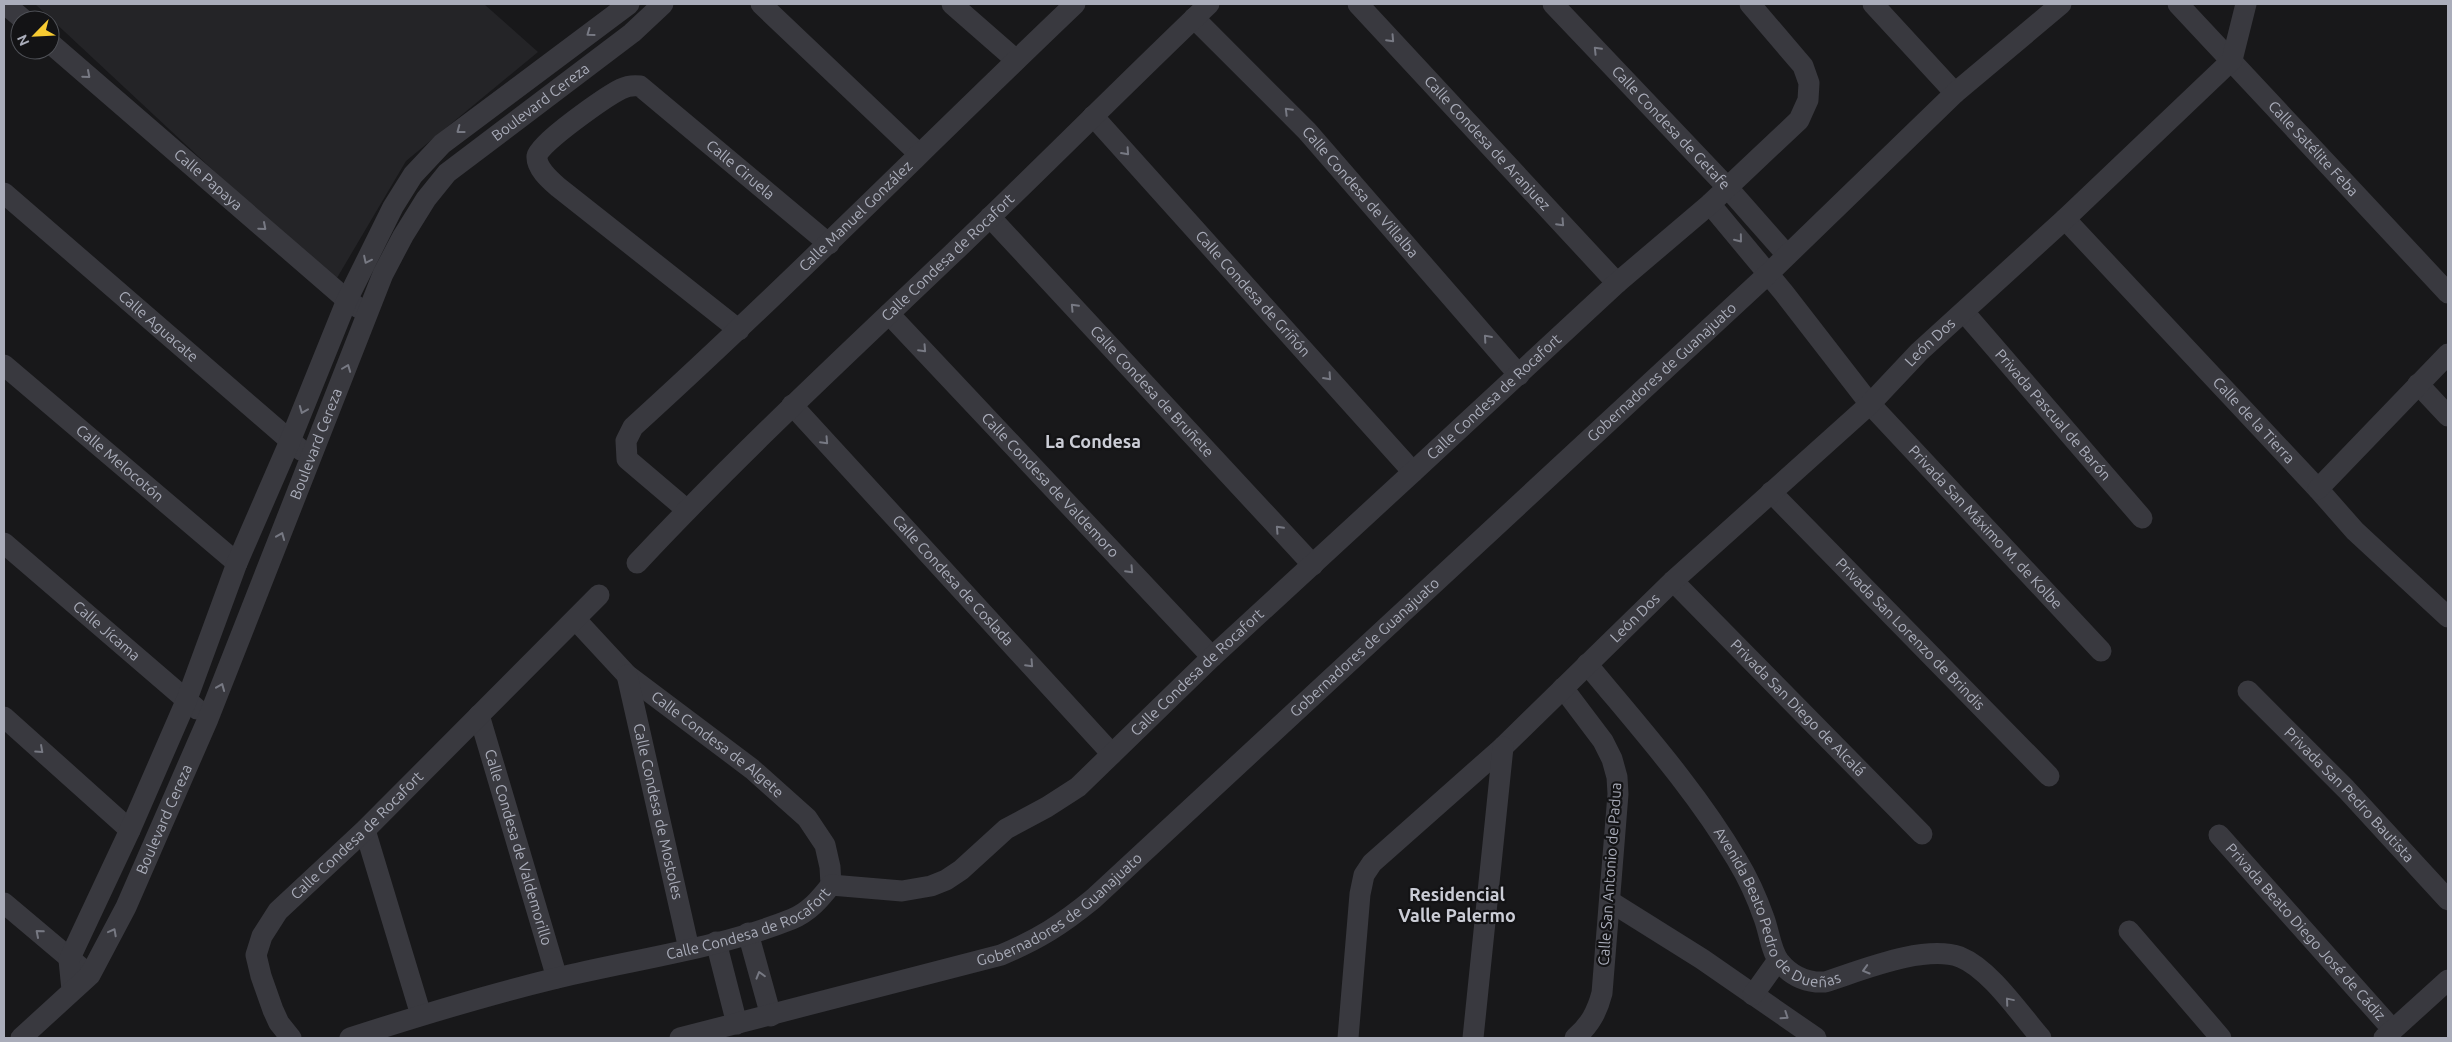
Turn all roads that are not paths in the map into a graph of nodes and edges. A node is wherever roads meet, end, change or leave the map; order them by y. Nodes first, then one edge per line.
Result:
1 (629, 4) edge
2 (663, 4) edge
3 (761, 4) edge
4 (952, 4) edge
5 (1075, 4) edge
6 (1358, 4) edge
7 (1553, 4) edge
8 (1750, 4) edge
9 (1874, 4) edge
10 (2061, 4) edge
11 (2178, 4) edge
12 (2246, 4) edge
13 (1202, 11) edge
14 (60, 52) edge
15 (1016, 60) junction
16 (2232, 60) junction
17 (1955, 93) junction
18 (1093, 116) junction
19 (918, 153) junction
20 (1727, 187) junction
21 (4, 193) edge
22 (1710, 204) junction
23 (990, 217) junction
24 (2064, 219) junction
25 (829, 244) junction
26 (1787, 255) junction
27 (1768, 274) junction
28 (1617, 283) junction
29 (2448, 293) edge
30 (347, 300) junction
31 (1964, 312) junction
32 (368, 313) junction
33 (889, 314) junction
34 (739, 330) junction
35 (2448, 354) edge
36 (4, 365) edge
37 (1519, 375) junction
38 (2418, 384) junction
39 (1870, 404) junction
40 (792, 405) junction
41 (2448, 416) edge
42 (290, 440) junction
43 (312, 460) junction
44 (1413, 472) junction
45 (2318, 488) junction
46 (1771, 492) junction
47 (687, 510) junction
48 (2142, 518) dead end
49 (4, 543) edge
50 (237, 563) junction
51 (637, 563) dead end
52 (1313, 565) junction
53 (1673, 581) junction
54 (599, 595) dead end
55 (2448, 617) edge
56 (576, 620) junction
57 (2101, 651) dead end
58 (1212, 657) junction
59 (1587, 664) junction
60 (627, 675) junction
61 (1563, 688) junction
62 (2248, 690) dead end
63 (187, 700) junction
64 (479, 715) junction
65 (4, 717) edge
66 (208, 720) junction
67 (1504, 747) junction
68 (1112, 754) junction
69 (2049, 776) dead end
70 (130, 830) junction
71 (365, 830) junction
72 (1922, 834) dead end
73 (2219, 835) dead end
74 (831, 885) junction
75 (2448, 900) edge
76 (4, 902) edge
77 (1611, 902) junction
78 (2129, 931) dead end
79 (748, 933) junction
80 (716, 942) junction
81 (689, 949) junction
82 (70, 960) junction
83 (1778, 960) junction
84 (90, 975) junction
85 (556, 978) junction
86 (2448, 980) edge
87 (72, 990) junction
88 (1753, 994) junction
89 (421, 1015) junction
90 (771, 1016) junction
91 (737, 1024) junction
92 (2388, 1034) edge
93 (21, 1038) edge
94 (291, 1038) edge
95 (350, 1038) edge
96 (680, 1038) edge
97 (1348, 1038) edge
98 (1473, 1038) edge
99 (1575, 1038) edge
100 (1816, 1038) edge
101 (2041, 1038) edge
102 (2222, 1038) edge

1 -> 30 street, Boulevard Cereza
2 - 32 street, Boulevard Cereza
3 - 19 street
4 - 15 street
5 - 15 street, Calle Manuel González
6 -> 28 street, Calle Condesa de Aranjuez
20 -> 7 street, Calle Condesa de Getafe
8 - 20 street, Calle Condesa de Rocafort
9 - 17 street
10 - 17 street, Gobernadores de Guanajuato
11 - 16 street, Calle Satélite Feba
12 - 16 street
13 - 18 street, Calle Condesa de Rocafort
37 -> 13 street, Calle Condesa de Villalba
14 -> 30 street, Calle Papaya
15 - 19 street, Calle Manuel González
16 - 24 street, León Dos
16 - 29 street, Calle Satélite Feba
17 - 26 street, Gobernadores de Guanajuato
18 - 23 street, Calle Condesa de Rocafort
18 -> 44 street, Calle Condesa de Griñón
19 - 25 street, Calle Manuel González
20 - 22 street, Calle Condesa de Rocafort
20 - 26 street, Calle Condesa de Getafe
21 - 42 street, Calle Aguacate
22 -> 27 street, Calle Condesa de Getafe
22 - 28 street, Calle Condesa de Rocafort
23 - 33 street, Calle Condesa de Rocafort
52 -> 23 street, Calle Condesa de Bruñete
24 - 31 street, León Dos
24 - 45 street, Calle de la Tierra
25 - 34 street, Calle Manuel González
25 - 34 street, Calle Ciruela
26 - 27 street, Gobernadores de Guanajuato
27 - 39 street, Calle Condesa de Getafe
27 - 90 street, Gobernadores de Guanajuato
28 - 37 street, Calle Condesa de Rocafort
30 - 32 street, Calle Papaya
30 -> 42 street, Boulevard Cereza
31 - 39 street, León Dos
31 - 48 street, Privada Pascual de Barón
43 -> 32 street, Boulevard Cereza
33 - 40 street, Calle Condesa de Rocafort
33 -> 58 street, Calle Condesa de Valdemoro
34 - 47 street, Calle Manuel González
35 - 38 street
36 - 50 street, Calle Melocotón
37 - 44 street, Calle Condesa de Rocafort
38 - 41 street
38 - 45 street
39 - 46 street, León Dos
39 - 57 street, Privada San Máximo M. de Kolbe
40 - 47 street, Calle Condesa de Rocafort
40 -> 68 street, Calle Condesa de Coslada
42 - 43 street, Calle Aguacate
42 - 50 street, Boulevard Cereza
66 -> 43 street, Boulevard Cereza
44 - 52 street, Calle Condesa de Rocafort
45 - 55 street, Calle de la Tierra
46 - 53 street, León Dos
46 - 69 street, Privada San Lorenzo de Brindis
47 - 51 street, Calle Condesa de Rocafort
49 - 63 street, Calle Jícama
50 - 63 street, Boulevard Cereza
52 - 58 street, Calle Condesa de Rocafort
53 - 59 street, León Dos
53 - 72 street, Privada San Diego de Alcalá
54 - 56 street, Calle Condesa de Rocafort
56 - 60 street, Calle Condesa de Algete
56 - 64 street, Calle Condesa de Rocafort
58 - 68 street, Calle Condesa de Rocafort
59 - 61 street, León Dos
59 - 83 street, Avenida Beato Pedro de Dueñas
60 - 74 street, Calle Condesa de Algete
60 - 81 street, Calle Condesa de Mostoles
61 - 67 street, León Dos
61 - 77 street, Calle San Antonio de Padua
62 - 75 street, Privada San Pedro Bautista
63 - 66 street, Calle Jícama
63 - 70 street, Boulevard Cereza
64 - 71 street, Calle Condesa de Rocafort
64 - 85 street, Calle Condesa de Valdemorillo
65 -> 70 street
84 -> 66 street, Boulevard Cereza
67 - 97 street, León Dos
67 - 98 street
68 - 74 street, Calle Condesa de Rocafort
70 - 82 street, Boulevard Cereza
71 - 89 street
71 - 94 street, Calle Condesa de Rocafort
73 - 92 street, Privada Beato Diego José de Cádiz
74 - 79 street, Calle Condesa de Rocafort
82 -> 76 street
77 - 88 street
77 - 99 street, Calle San Antonio de Padua
78 - 102 street
79 - 80 street, Calle Condesa de Rocafort
90 -> 79 street
80 - 81 street, Calle Condesa de Rocafort
80 - 91 street
81 - 85 street, Calle Condesa de Rocafort
82 - 84 street
82 - 87 street
83 - 88 street
101 -> 83 street, Avenida Beato Pedro de Dueñas
84 - 87 street
85 - 89 street, Calle Condesa de Rocafort
86 - 92 street
87 - 93 street
88 -> 100 street
89 - 95 street, Calle Condesa de Rocafort
90 - 91 street, Gobernadores de Guanajuato
91 - 96 street, Gobernadores de Guanajuato

